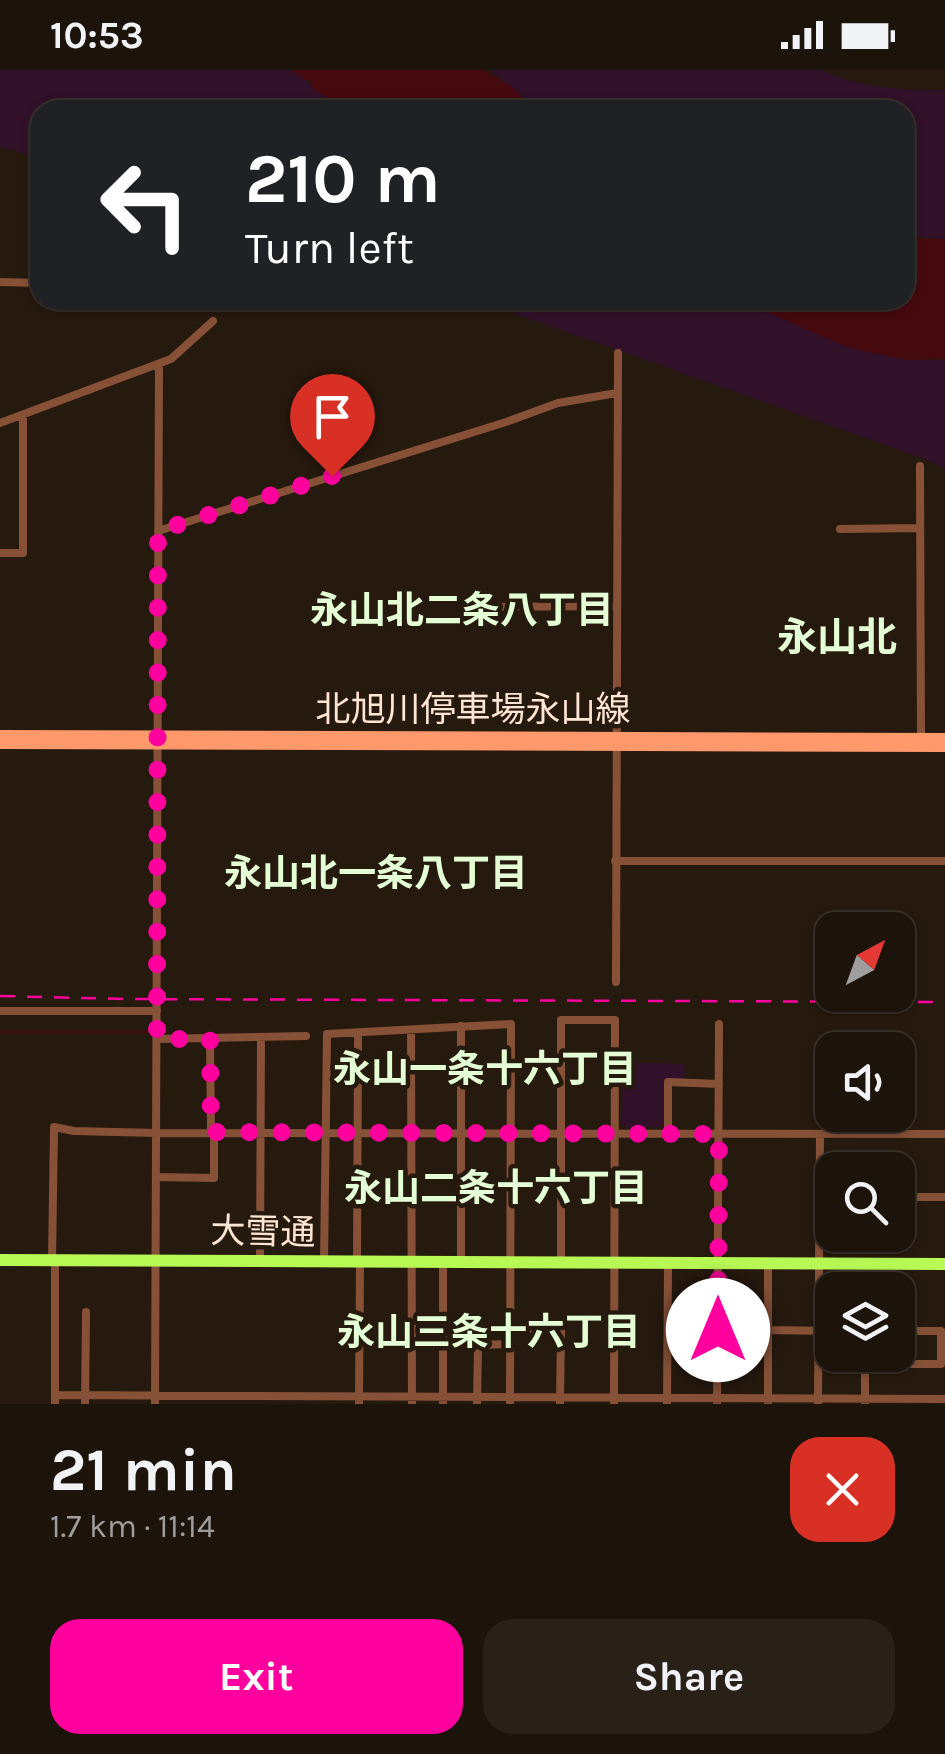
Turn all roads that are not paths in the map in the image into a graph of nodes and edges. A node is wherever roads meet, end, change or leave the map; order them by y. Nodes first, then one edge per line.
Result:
1 (0, 282) edge
2 (30, 283) edge
3 (213, 320) dead end
4 (618, 353) dead end
5 (159, 364) junction
6 (617, 394) junction
7 (23, 415) junction
8 (0, 423) edge
9 (920, 466) dead end
10 (920, 528) junction
11 (840, 529) dead end
12 (158, 531) junction
13 (0, 554) edge
14 (616, 606) junction
15 (491, 607) dead end
16 (0, 735) edge
17 (945, 738) edge
18 (159, 740) junction
19 (616, 742) junction
20 (921, 742) junction
21 (0, 744) edge
22 (945, 747) edge
23 (615, 861) junction
24 (945, 862) edge
25 (616, 982) dead end
26 (0, 1011) edge
27 (158, 1012) junction
28 (719, 1024) dead end
29 (461, 1026) junction
30 (411, 1030) junction
31 (358, 1034) junction
32 (306, 1036) dead end
33 (261, 1038) junction
34 (157, 1039) junction
35 (210, 1039) junction
36 (719, 1084) junction
37 (212, 1132) junction
38 (260, 1132) junction
39 (326, 1132) junction
40 (358, 1132) junction
41 (411, 1132) junction
42 (157, 1133) junction
43 (460, 1133) junction
44 (562, 1133) junction
45 (511, 1134) junction
46 (614, 1134) junction
47 (668, 1134) junction
48 (719, 1134) junction
49 (820, 1134) junction
50 (945, 1134) edge
51 (820, 1152) edge
52 (157, 1176) junction
53 (915, 1197) edge
54 (945, 1197) edge
55 (819, 1252) edge
56 (0, 1260) edge
57 (54, 1260) junction
58 (156, 1260) junction
59 (260, 1262) junction
60 (324, 1262) junction
61 (411, 1262) junction
62 (443, 1262) junction
63 (358, 1263) junction
64 (461, 1263) junction
65 (510, 1263) junction
66 (561, 1263) junction
67 (614, 1263) junction
68 (819, 1263) junction
69 (668, 1264) junction
70 (718, 1264) junction
71 (768, 1264) junction
72 (945, 1264) edge
73 (819, 1272) edge
74 (86, 1312) dead end
75 (511, 1329) junction
76 (768, 1330) junction
77 (815, 1331) edge
78 (915, 1331) edge
79 (510, 1344) junction
80 (915, 1363) edge
81 (818, 1372) edge
82 (865, 1372) edge
83 (945, 1399) edge
84 (55, 1400) edge
85 (86, 1400) edge
86 (155, 1400) edge
87 (225, 1400) edge
88 (261, 1400) edge
89 (293, 1400) edge
90 (326, 1400) edge
91 (359, 1400) edge
92 (392, 1400) edge
93 (443, 1400) edge
94 (477, 1400) edge
95 (667, 1400) edge
96 (412, 1401) edge
97 (510, 1401) edge
98 (560, 1401) edge
99 (614, 1401) edge
100 (718, 1401) edge
101 (768, 1401) edge
102 (818, 1401) edge
103 (865, 1401) edge

1 - 2 street
3 - 5 street
4 - 6 street
5 - 7 street
5 - 12 street
6 - 12 street
6 - 14 street
7 - 8 street
7 - 13 street
9 - 10 street
10 - 11 street
10 - 20 street
12 - 18 street
14 - 15 street
14 - 19 street
16 - 18 main road, 北旭川停車場永山線
17 - 20 main road, 北旭川停車場永山線
18 - 19 main road, 北旭川停車場永山線
18 - 21 main road, 北旭川停車場永山線
18 - 27 street
19 - 20 main road, 北旭川停車場永山線
19 - 23 street
20 - 22 main road, 北旭川停車場永山線
23 - 24 street
23 - 25 street
26 - 27 street
27 - 34 street
28 - 36 street
29 - 30 street
29 - 43 street
29 - 45 street
30 - 31 street
30 - 41 street
31 - 39 street
31 - 40 street
32 - 33 street
33 - 35 street
33 - 38 street
34 - 35 street
34 - 42 street
35 - 37 street
36 - 47 street
36 - 48 street
37 - 38 street
37 - 42 street
37 - 52 street
38 - 39 street
38 - 59 street
39 - 40 street
39 - 60 street
40 - 41 street
40 - 63 street
41 - 43 street
41 - 61 street
42 - 52 street
42 - 57 street
43 - 45 street
43 - 64 street
44 - 45 street
44 - 46 street
44 - 46 street
44 - 66 street
45 - 65 street
46 - 47 street
46 - 67 street
47 - 48 street
48 - 49 street
48 - 70 street
49 - 50 street
49 - 51 street
52 - 58 street
53 - 54 street
55 - 68 street
56 - 57 highway, 大雪通
57 - 58 highway, 大雪通
57 - 84 street
58 - 59 highway, 大雪通
58 - 86 street
59 - 60 highway, 大雪通
60 - 63 highway, 大雪通
61 - 62 highway, 大雪通
61 - 63 highway, 大雪通
61 - 96 street
62 - 64 highway, 大雪通
62 - 93 street
63 - 91 street
64 - 65 highway, 大雪通
65 - 66 highway, 大雪通
65 - 75 street
66 - 67 highway, 大雪通
67 - 69 highway, 大雪通
67 - 99 street
68 - 71 highway, 大雪通
68 - 72 highway, 大雪通
68 - 73 street
69 - 70 highway, 大雪通
69 - 95 street
70 - 71 highway, 大雪通
70 - 100 street
71 - 76 street
74 - 85 street
75 - 79 street
75 - 98 street
76 - 77 street
76 - 101 street
78 - 80 street
79 - 94 street
79 - 97 street
81 - 102 street
82 - 103 street
83 - 103 street
84 - 85 street
85 - 86 street
86 - 87 street
87 - 88 street
88 - 89 street
89 - 90 street
90 - 91 street
91 - 92 street
92 - 96 street
93 - 94 street
93 - 96 street
94 - 97 street
95 - 99 street
95 - 100 street
97 - 98 street
98 - 99 street
100 - 101 street
101 - 102 street
102 - 103 street

